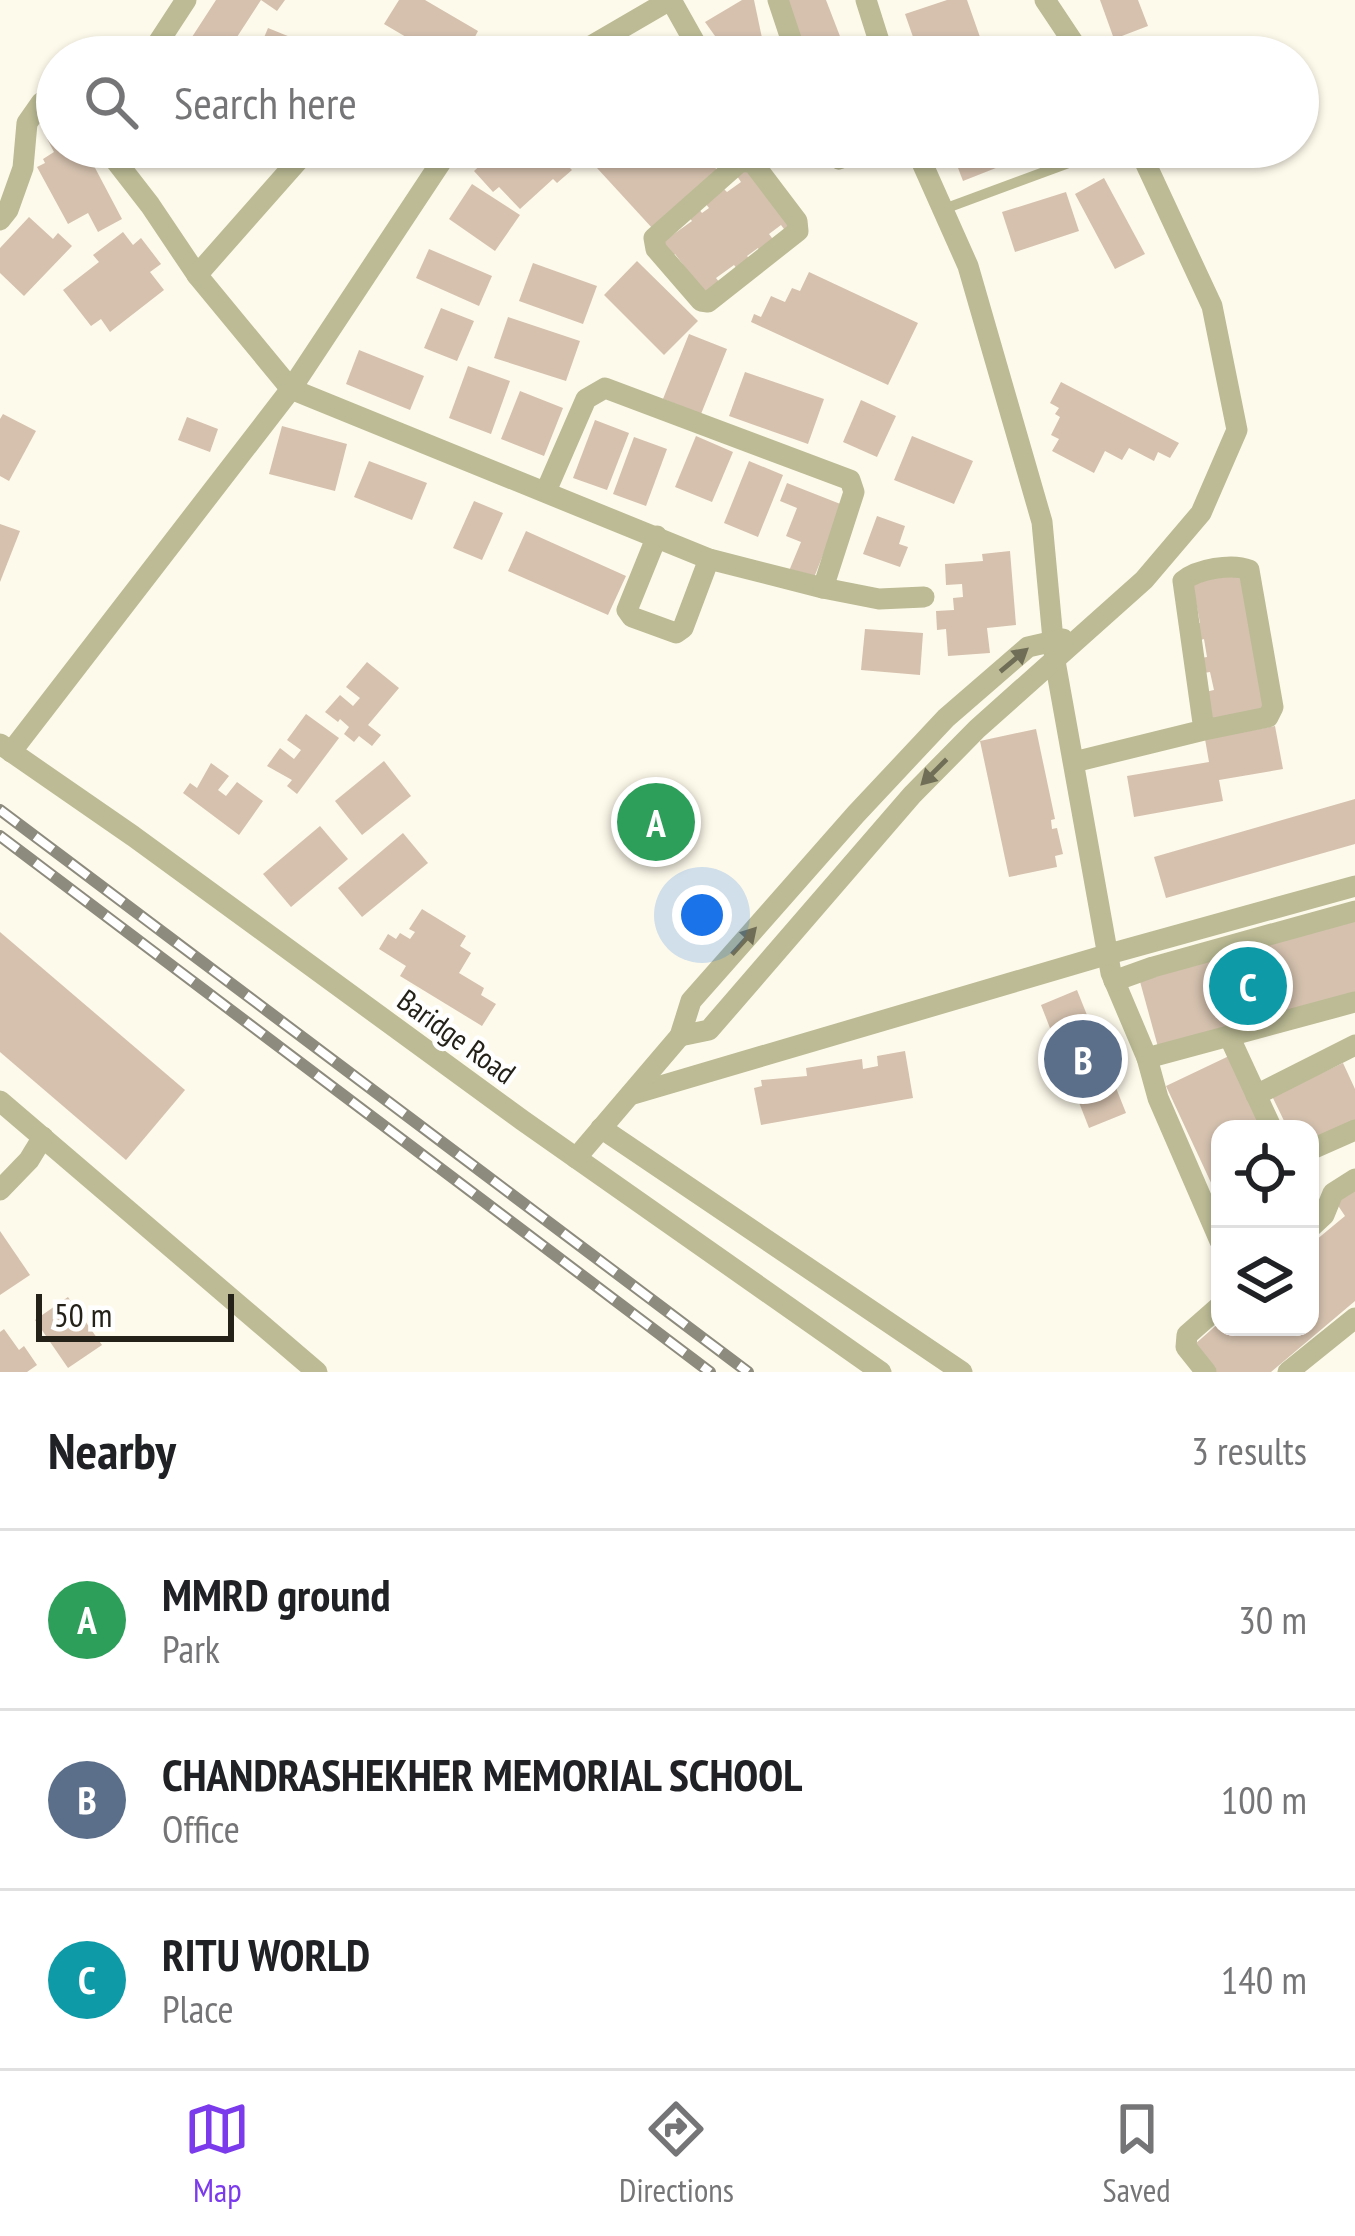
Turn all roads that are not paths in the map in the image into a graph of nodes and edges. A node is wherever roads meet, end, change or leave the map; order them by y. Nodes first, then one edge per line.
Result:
1 (186, 0) edge
2 (670, 0) edge
3 (778, 0) edge
4 (866, 0) edge
5 (1046, 0) edge
6 (170, 36) edge
7 (608, 36) edge
8 (691, 36) edge
9 (790, 36) edge
10 (877, 36) edge
11 (1069, 36) edge
12 (36, 110) edge
13 (121, 168) edge
14 (291, 168) edge
15 (437, 168) edge
16 (733, 168) edge
17 (762, 168) edge
18 (925, 168) edge
19 (1055, 168) edge
20 (1148, 168) edge
21 (944, 209) junction
22 (0, 220) edge
23 (197, 275) junction
24 (290, 389) junction
25 (545, 490) junction
26 (658, 536) junction
27 (709, 559) junction
28 (824, 588) junction
29 (924, 597) dead end
30 (1054, 651) junction
31 (1204, 730) junction
32 (5, 748) edge
33 (1074, 761) junction
34 (1355, 886) edge
35 (1355, 911) edge
36 (1109, 954) junction
37 (1114, 981) junction
38 (1355, 1002) edge
39 (680, 1036) junction
40 (1228, 1036) junction
41 (1355, 1046) edge
42 (1147, 1058) junction
43 (630, 1095) junction
44 (1256, 1095) junction
45 (0, 1101) edge
46 (1267, 1120) edge
47 (602, 1128) junction
48 (1355, 1130) edge
49 (43, 1137) junction
50 (1319, 1146) edge
51 (576, 1158) junction
52 (1355, 1179) edge
53 (0, 1190) edge
54 (1319, 1218) edge
55 (1214, 1228) edge
56 (1211, 1314) edge
57 (1355, 1318) edge
58 (317, 1372) edge
59 (881, 1372) edge
60 (962, 1372) edge
61 (1206, 1372) edge
62 (1288, 1372) edge

1 - 6 street
2 - 7 street
2 - 8 street
3 - 9 street
4 - 10 street
5 - 11 street
12 - 22 street
13 - 23 street
14 - 23 street
15 - 24 street
16 - 17 street
18 - 21 street
19 - 21 lane
20 - 30 street
21 - 30 street
23 - 24 street
24 - 25 street
24 - 32 street
25 - 26 street
25 - 28 street
26 - 27 street
26 - 27 street
27 - 28 street
28 - 29 street
30 - 33 street
30 -> 39 street
39 -> 30 street
31 - 31 street
31 - 33 street
32 - 51 street, Baridge Road
33 - 36 street
34 - 36 street
35 - 37 street
36 - 37 street
36 - 43 street
37 - 42 street
38 - 40 street
39 - 43 street
40 - 42 street
40 - 44 street
41 - 44 street
42 - 55 street
43 - 47 street
44 - 46 street
45 - 49 street
47 - 51 street
47 - 60 street
48 - 50 street
49 - 53 street
49 - 58 street
51 - 59 street, Baridge Road
52 - 54 street
56 - 61 street
57 - 62 street

